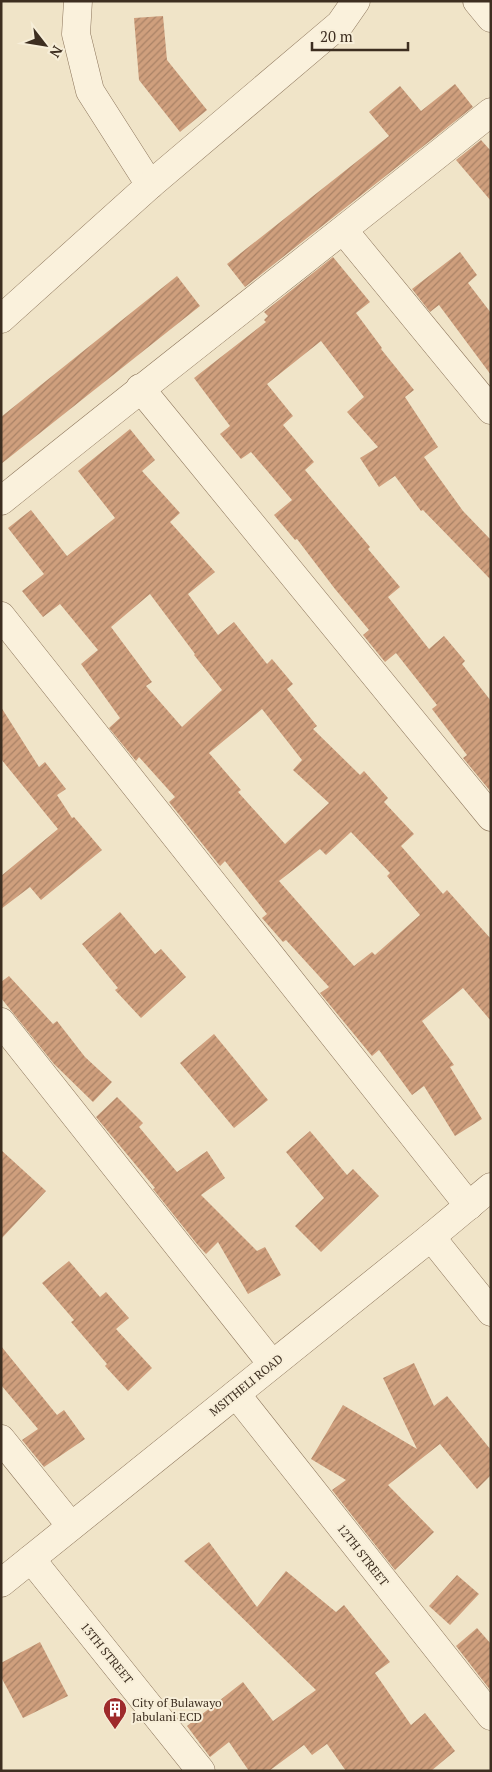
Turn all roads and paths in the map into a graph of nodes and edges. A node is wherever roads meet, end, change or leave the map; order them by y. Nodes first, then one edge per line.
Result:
1 (78, 1) edge
2 (356, 1) edge
3 (477, 1) edge
4 (491, 18) edge
5 (491, 112) edge
6 (150, 185) junction
7 (344, 231) junction
8 (1, 319) edge
9 (140, 388) junction
10 (491, 410) edge
11 (1, 501) edge
12 (1, 616) edge
13 (491, 817) edge
14 (1, 1022) edge
15 (491, 1187) edge
16 (469, 1206) junction
17 (431, 1238) junction
18 (491, 1312) edge
19 (272, 1364) junction
20 (236, 1394) junction
21 (1, 1439) edge
22 (71, 1526) junction
23 (31, 1559) junction
24 (1, 1583) edge
25 (491, 1716) edge
26 (201, 1771) edge

1 - 6 street
2 - 6 street
3 - 4 street
5 - 7 street
6 - 8 street
7 - 9 street
7 - 10 street
9 - 11 street
9 - 13 street
12 - 16 street
14 - 19 street
15 - 16 street, MSITHELI ROAD
16 - 17 street, MSITHELI ROAD
17 - 18 street
17 - 19 street, MSITHELI ROAD
19 - 20 street, MSITHELI ROAD
20 - 22 street, MSITHELI ROAD
20 - 25 street, 12TH STREET
21 - 22 street
22 - 23 street, MSITHELI ROAD
23 - 24 street, MSITHELI ROAD
23 - 26 street, 13TH STREET

